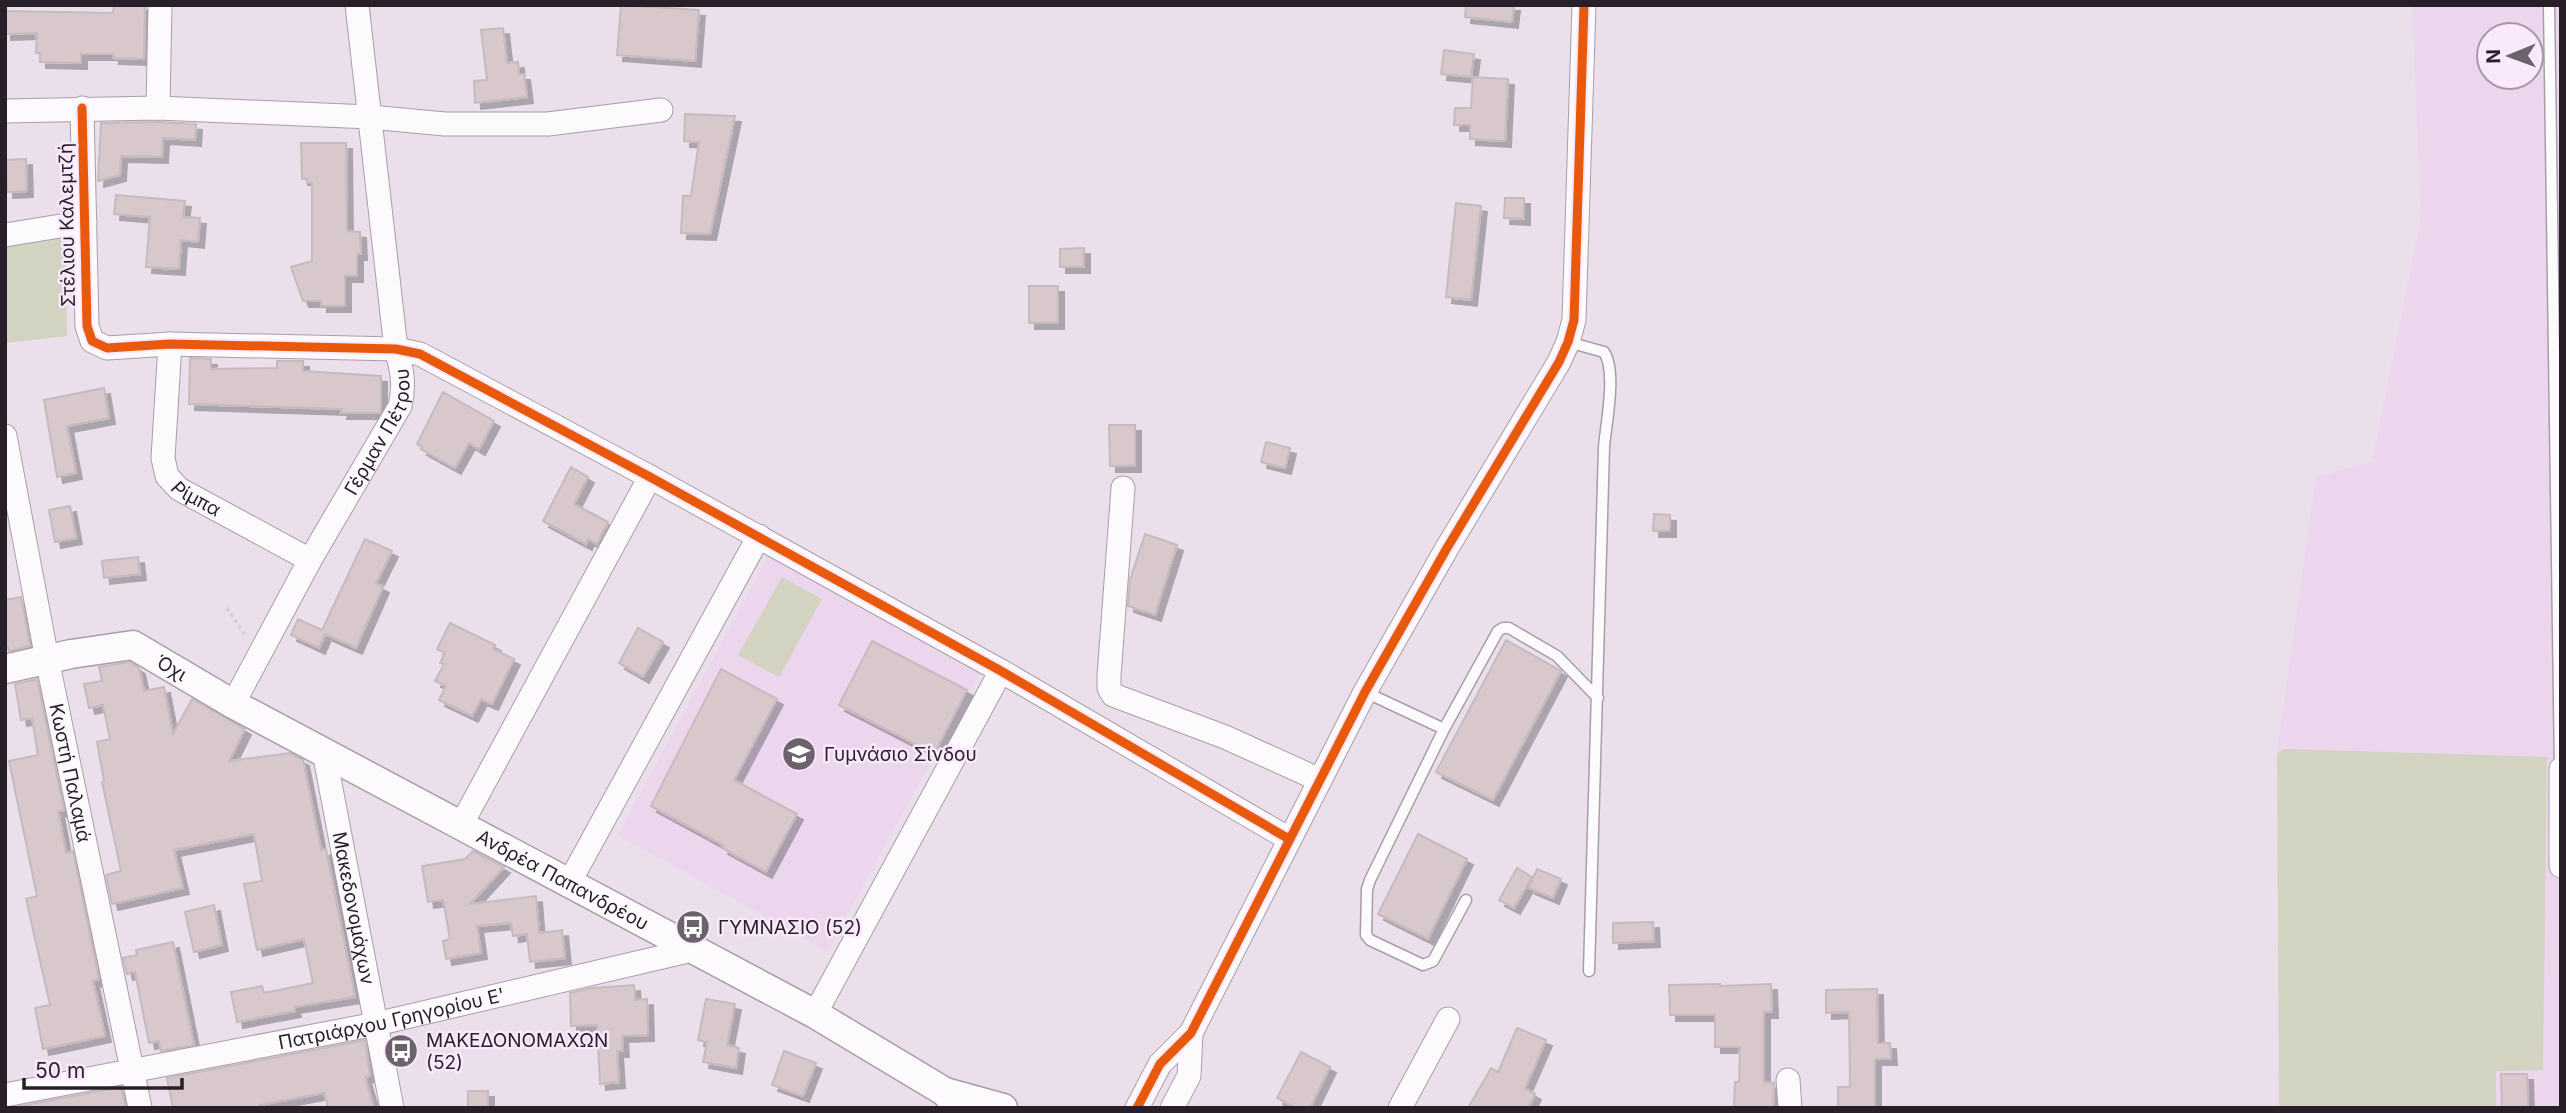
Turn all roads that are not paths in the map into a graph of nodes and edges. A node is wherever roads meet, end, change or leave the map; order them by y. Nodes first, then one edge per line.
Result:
1 (160, 5) edge
2 (357, 5) edge
3 (1584, 5) edge
4 (2549, 5) edge
5 (82, 108) junction
6 (158, 108) junction
7 (661, 110) dead end
8 (5, 111) edge
9 (370, 117) junction
10 (85, 222) junction
11 (5, 235) edge
12 (1568, 342) junction
13 (170, 344) junction
14 (396, 349) junction
15 (5, 436) edge
16 (650, 477) junction
17 (1123, 488) dead end
18 (758, 536) junction
19 (310, 560) junction
20 (47, 659) junction
21 (5, 669) edge
22 (1001, 671) junction
23 (1365, 692) junction
24 (1598, 698) junction
25 (233, 704) junction
26 (1444, 729) junction
27 (324, 752) junction
28 (2560, 769) edge
29 (1320, 780) junction
30 (461, 825) junction
31 (1289, 839) junction
32 (2561, 866) edge
33 (569, 883) junction
34 (1466, 900) dead end
35 (692, 950) junction
36 (1589, 971) dead end
37 (815, 1014) junction
38 (1448, 1018) dead end
39 (376, 1024) junction
40 (1191, 1033) junction
41 (132, 1069) junction
42 (1788, 1080) dead end
43 (5, 1095) edge
44 (952, 1100) edge
45 (140, 1108) edge
46 (392, 1108) edge
47 (1003, 1108) edge
48 (1137, 1108) edge
49 (1171, 1108) edge
50 (1400, 1108) edge
51 (1790, 1108) edge

1 - 6 street
2 - 9 street, Γέρμαν Πέτρου
3 - 12 street
4 - 28 lane
5 - 6 street
5 - 8 street
5 - 10 street, Στέλιου Καλεμτζή
6 - 9 street
7 - 9 street
9 - 14 street, Γέρμαν Πέτρου
10 - 11 street
10 - 13 street, Στέλιου Καλεμτζή
12 - 23 street
12 - 24 lane
13 - 14 street
13 - 19 street, Ρίμπα
14 - 16 street
14 - 19 street, Γέρμαν Πέτρου
15 - 20 street, Κωστή Παλαμά
16 - 18 street
16 - 30 street
17 - 29 street
18 - 22 street
18 - 33 street
19 - 25 street, Γέρμαν Πέτρου
20 - 21 street, Όχι
20 - 25 street, Όχι
20 - 41 street, Κωστή Παλαμά
22 - 31 street
22 - 37 street
23 - 26 lane
23 - 29 street
24 - 26 lane
24 - 36 lane
25 - 27 street, Όχι
26 - 34 lane
27 - 30 street, Ανδρέα Παπανδρέου
27 - 39 street, Μακεδονομάχων
28 - 32 street
29 - 31 street
30 - 33 street, Ανδρέα Παπανδρέου
31 - 40 street
33 - 35 street, Ανδρέα Παπανδρέου
35 - 37 street, Ανδρέα Παπανδρέου
35 - 39 street, Πατριάρχου Γρηγορίου Ε'
37 - 44 street, Ανδρέα Παπανδρέου
38 - 50 street
39 - 41 street, Πατριάρχου Γρηγορίου Ε'
39 - 46 street, Μακεδονομάχων
40 - 48 street
40 - 49 street
41 - 43 street, Πατριάρχου Γρηγορίου Ε'
41 - 45 street, Κωστή Παλαμά
42 - 51 street
44 - 47 street, Ανδρέα Παπανδρέου

